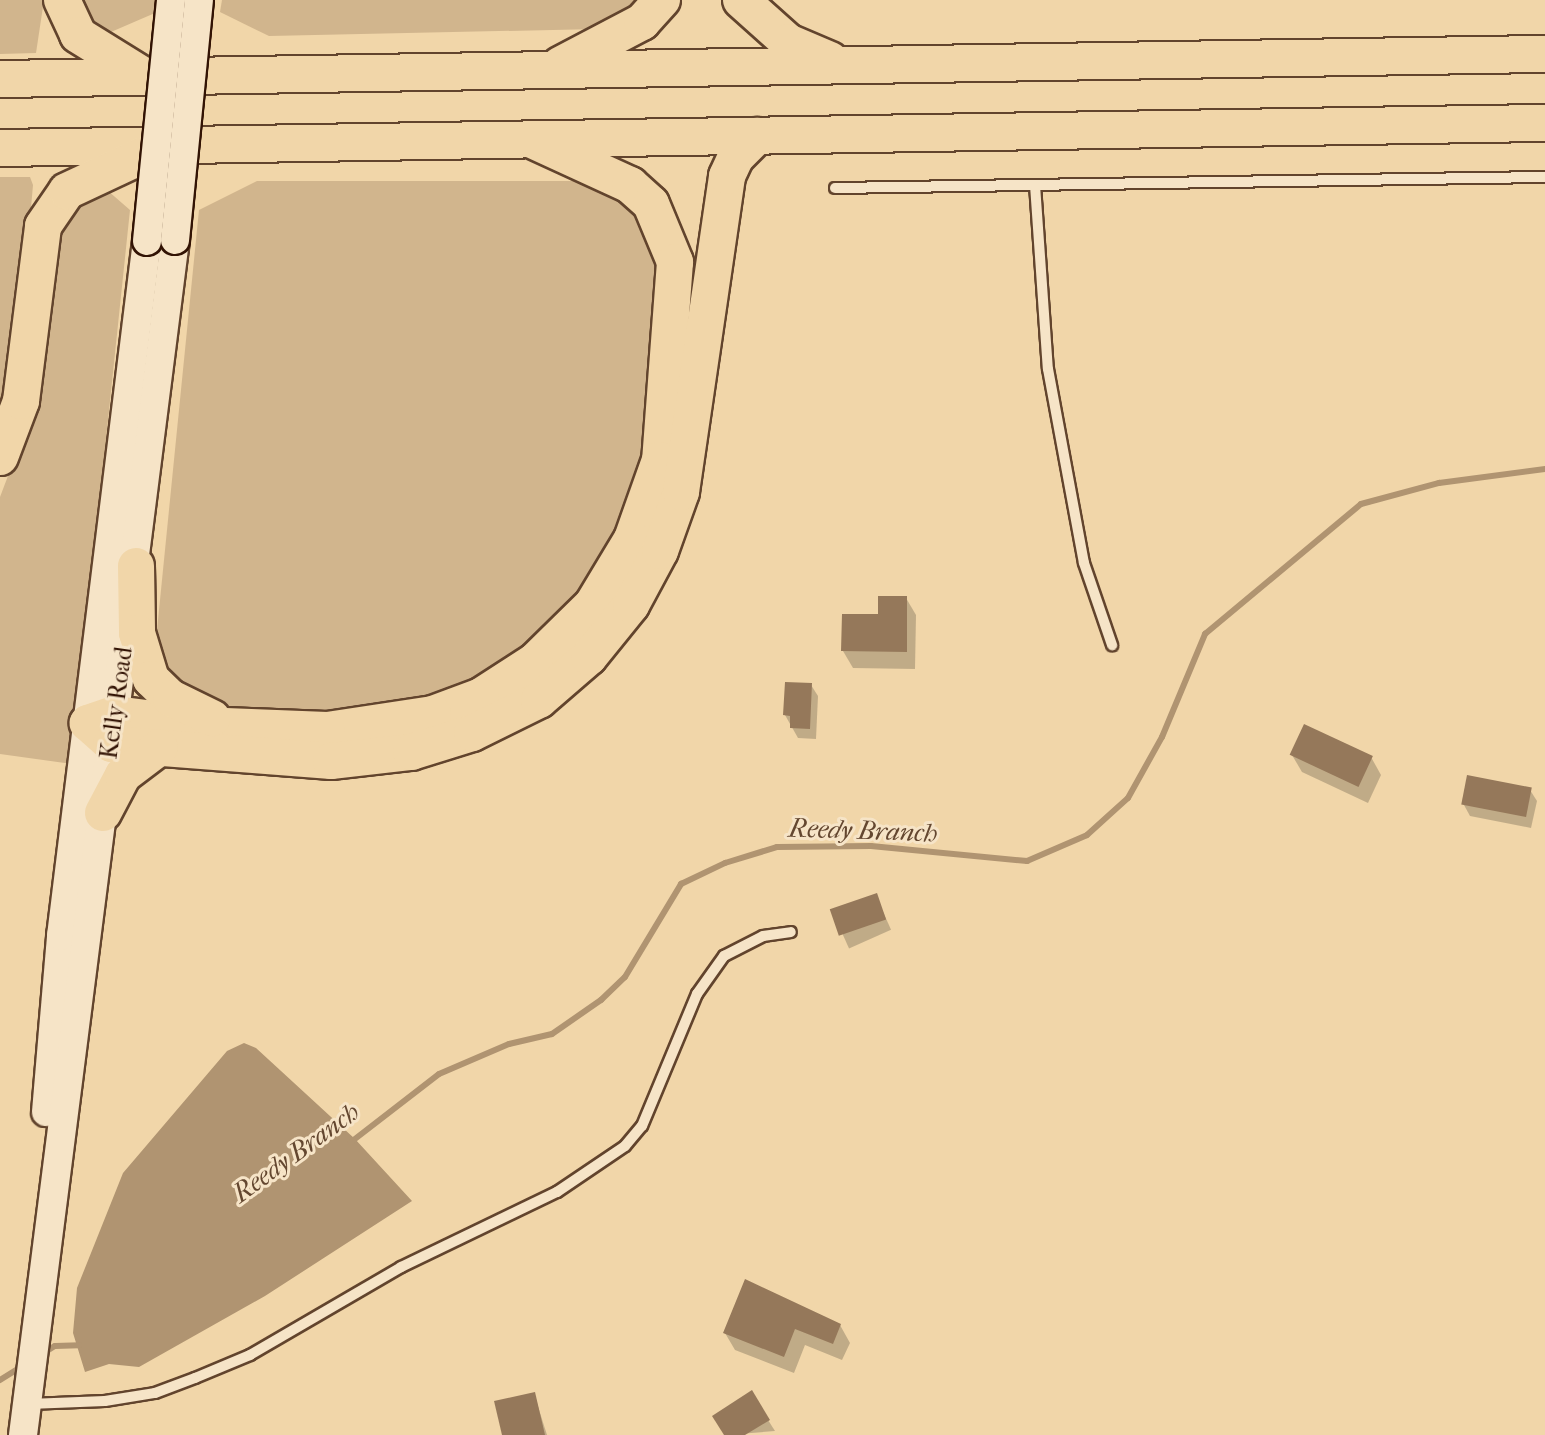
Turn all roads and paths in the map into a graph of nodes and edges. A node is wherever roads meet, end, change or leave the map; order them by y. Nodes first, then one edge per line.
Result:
1 (62, 0) edge
2 (171, 0) edge
3 (199, 0) edge
4 (662, 0) edge
5 (741, 0) edge
6 (1545, 54) edge
7 (842, 65) junction
8 (550, 70) junction
9 (146, 76) junction
10 (0, 79) edge
11 (1545, 123) edge
12 (757, 136) junction
13 (534, 141) junction
14 (168, 146) junction
15 (0, 148) edge
16 (1545, 177) edge
17 (1035, 185) junction
18 (835, 188) dead end
19 (0, 457) edge
20 (136, 566) junction
21 (1112, 645) dead end
22 (225, 722) junction
23 (104, 727) junction
24 (160, 747) junction
25 (103, 813) junction
26 (791, 932) dead end
27 (27, 1404) junction
28 (23, 1435) edge

1 - 9 highway
2 - 23 main road, Kelly Road, bridge
3 - 20 main road, Kelly Road, bridge
4 - 8 highway
5 - 7 highway
6 - 7 highway
7 - 8 highway
8 - 9 highway
9 - 10 highway
11 - 12 highway
12 - 13 highway
12 - 24 highway
13 - 14 highway
13 - 22 highway
14 - 15 highway
14 - 19 highway
16 - 17 lane
17 - 18 lane
17 - 21 lane
20 - 22 highway
20 - 23 main road, Kelly Road
22 - 23 highway
23 - 24 highway
23 - 25 main road, Kelly Road
23 - 27 main road, Kelly Road
24 - 25 highway
25 - 27 main road, Kelly Road
26 - 27 lane
27 - 28 main road, Kelly Road

